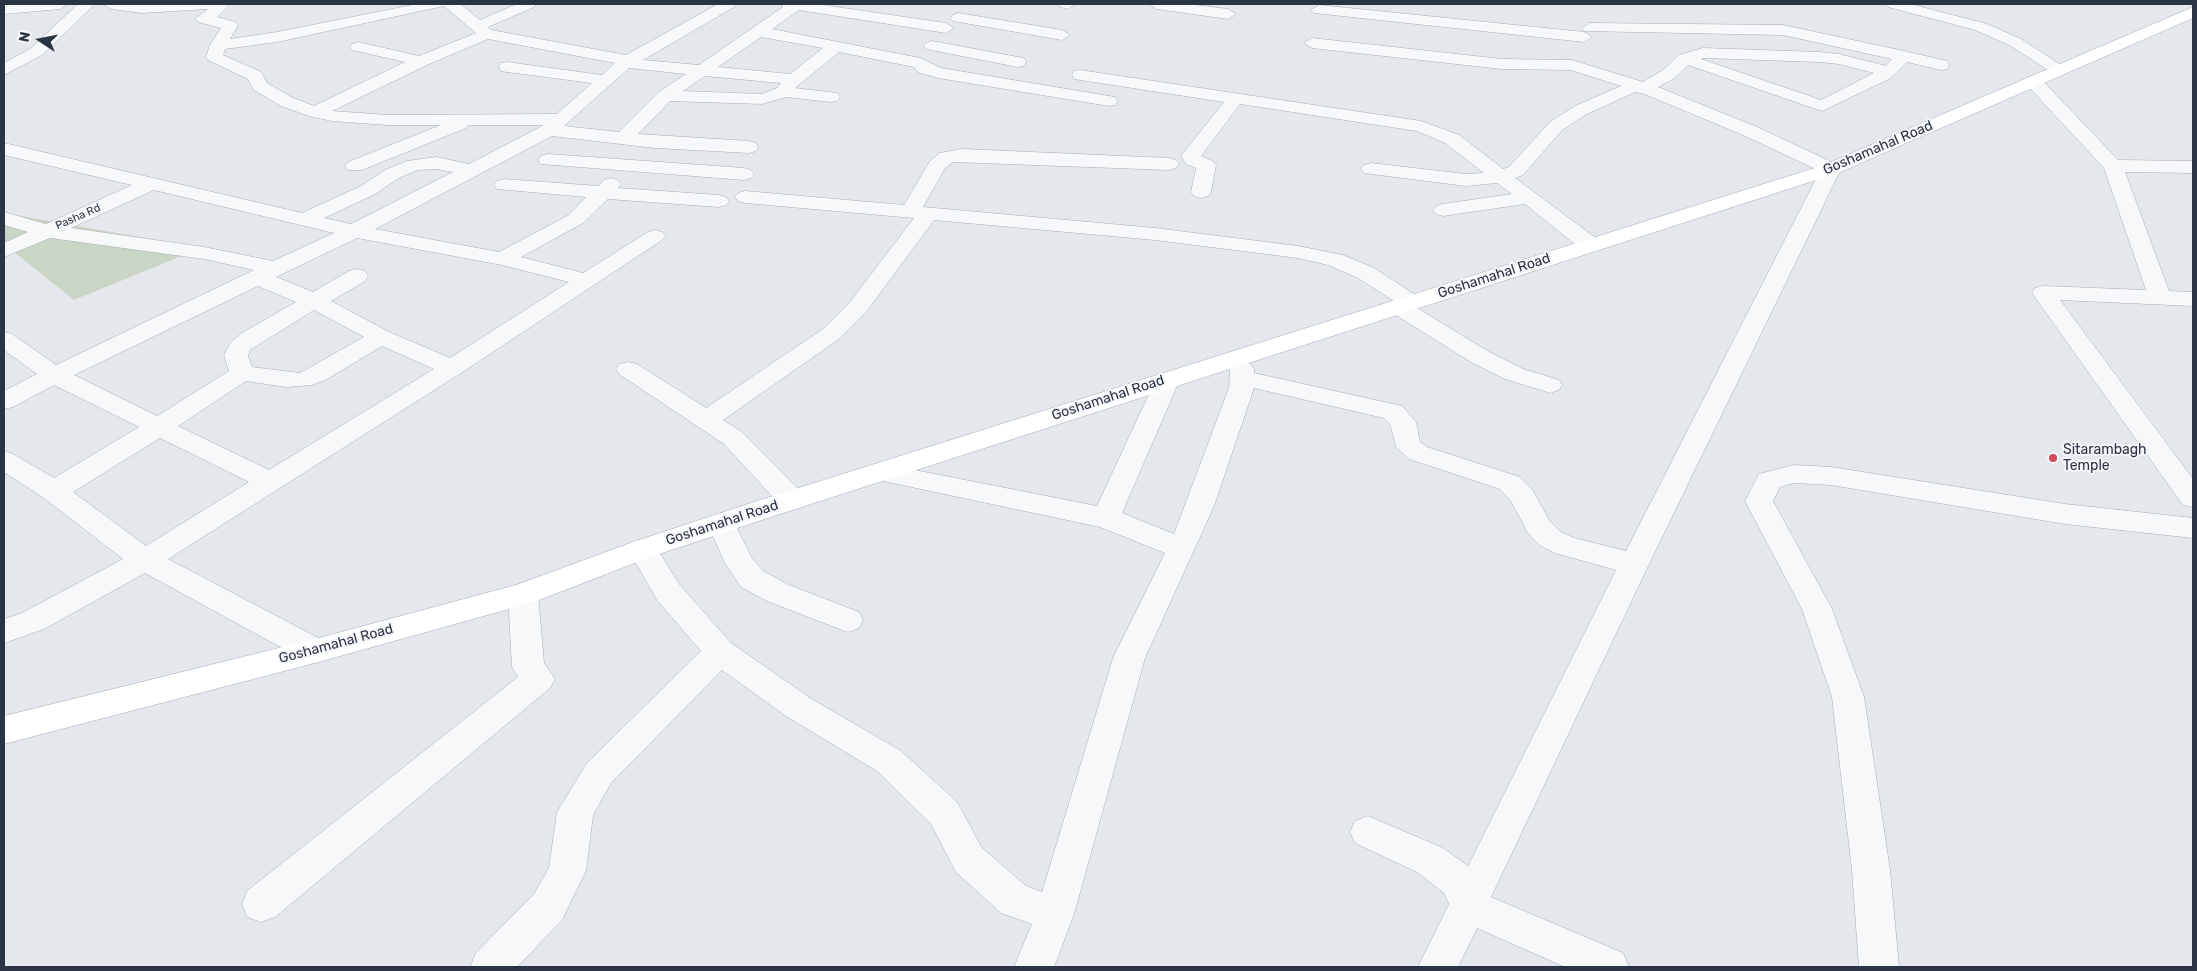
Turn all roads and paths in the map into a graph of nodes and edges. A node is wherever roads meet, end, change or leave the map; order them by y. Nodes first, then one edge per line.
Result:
1 (60, 4) edge
2 (87, 4) edge
3 (110, 4) edge
4 (175, 4) edge
5 (438, 4) edge
6 (451, 4) edge
7 (529, 4) edge
8 (729, 4) edge
9 (880, 4) edge
10 (976, 4) edge
11 (1157, 4) edge
12 (1405, 4) edge
13 (1892, 4) edge
14 (792, 5) edge
15 (1174, 5) edge
16 (156, 8) junction
17 (4, 9) edge
18 (914, 10) dead end
19 (1319, 10) dead end
20 (1496, 12) dead end
21 (2193, 12) edge
22 (1228, 14) dead end
23 (865, 16) junction
24 (1576, 18) dead end
25 (901, 21) junction
26 (952, 23) junction
27 (482, 30) junction
28 (761, 32) junction
29 (1587, 33) junction
30 (1062, 35) dead end
31 (1312, 43) dead end
32 (218, 45) junction
33 (836, 46) junction
34 (932, 46) junction
35 (358, 47) dead end
36 (36, 52) junction
37 (4, 53) edge
38 (1904, 56) junction
39 (1686, 59) junction
40 (420, 61) junction
41 (627, 62) junction
42 (1018, 62) dead end
43 (920, 63) junction
44 (1572, 65) junction
45 (1941, 65) dead end
46 (507, 67) dead end
47 (701, 69) junction
48 (2059, 69) junction
49 (4, 70) edge
50 (1885, 74) dead end
51 (1080, 75) dead end
52 (604, 80) junction
53 (2033, 81) junction
54 (788, 86) junction
55 (1645, 88) junction
56 (665, 96) junction
57 (831, 97) dead end
58 (1236, 98) junction
59 (1109, 101) dead end
60 (316, 112) junction
61 (469, 120) junction
62 (555, 125) junction
63 (624, 138) junction
64 (654, 142) junction
65 (749, 147) dead end
66 (4, 149) edge
67 (548, 160) dead end
68 (1169, 164) dead end
69 (355, 166) dead end
70 (629, 166) junction
71 (2113, 166) junction
72 (2193, 167) edge
73 (1371, 169) dead end
74 (1830, 169) junction
75 (471, 170) junction
76 (744, 174) dead end
77 (1500, 177) junction
78 (153, 183) junction
79 (504, 185) dead end
80 (1201, 192) dead end
81 (603, 193) junction
82 (745, 196) dead end
83 (1528, 198) junction
84 (719, 201) dead end
85 (1443, 210) dead end
86 (920, 212) junction
87 (4, 218) edge
88 (305, 219) junction
89 (46, 231) junction
90 (354, 231) junction
91 (655, 236) dead end
92 (1589, 244) junction
93 (4, 251) edge
94 (502, 259) junction
95 (265, 272) junction
96 (357, 276) dead end
97 (586, 280) junction
98 (2159, 296) junction
99 (2193, 299) edge
100 (314, 301) junction
101 (1406, 305) junction
102 (382, 337) junction
103 (4, 339) edge
104 (452, 368) junction
105 (1238, 368) junction
106 (628, 369) dead end
107 (242, 373) junction
108 (54, 375) junction
109 (1168, 379) junction
110 (1550, 385) dead end
111 (4, 401) edge
112 (706, 420) junction
113 (158, 427) junction
114 (4, 460) edge
115 (879, 472) junction
116 (271, 482) junction
117 (54, 491) junction
118 (2193, 498) edge
119 (792, 500) junction
120 (1106, 518) junction
121 (721, 523) junction
122 (2193, 528) edge
123 (1182, 548) junction
124 (643, 549) junction
125 (145, 560) junction
126 (1634, 564) junction
127 (523, 594) junction
128 (848, 620) dead end
129 (4, 632) edge
130 (315, 651) junction
131 (720, 652) junction
132 (4, 730) edge
133 (1368, 832) dead end
134 (261, 904) dead end
135 (1468, 904) junction
136 (1055, 914) junction
137 (490, 967) edge
138 (1034, 967) edge
139 (1438, 967) edge
140 (1609, 967) edge
141 (1879, 967) edge

1 - 17 street
2 - 36 street
3 - 16 street
4 - 16 street
5 - 32 street
6 - 27 street
7 - 27 street
8 - 41 street
9 - 23 street
10 - 26 street
11 - 15 street
12 - 20 street
13 - 48 street
14 - 23 street
14 - 28 street
15 - 22 street
16 - 32 street
18 - 25 street
19 - 29 street
21 - 48 main road, Goshamahal Road
23 - 25 street
24 - 29 street
25 - 26 street
26 - 30 street
26 - 34 street
27 - 40 street
27 - 41 street
28 - 33 street
28 - 47 street
29 - 38 street
29 - 44 street
31 - 44 street
32 - 60 street
33 - 43 street
33 - 54 street
34 - 42 street
34 - 43 street
35 - 40 street
36 - 37 street
36 - 49 street
38 - 39 street
38 - 45 street
39 - 50 street
39 - 55 street
40 - 60 street
41 - 47 street
41 - 52 street
43 - 59 street
44 - 55 street
46 - 52 street
47 - 54 street
47 - 56 street
48 - 53 main road, Goshamahal Road
51 - 58 street
52 - 62 street
53 - 71 street
53 - 74 main road, Goshamahal Road
54 - 56 street
54 - 57 street
55 - 74 street
55 - 77 street
56 - 63 street
58 - 77 street
58 - 80 street
60 - 61 street
61 - 62 street
61 - 69 street
62 - 63 street
62 - 75 street
63 - 64 street
64 - 65 street
64 - 70 street
66 - 78 street
67 - 70 street
68 - 86 street
70 - 76 street
70 - 81 street
71 - 72 street
71 - 98 street
73 - 77 street
74 - 92 main road, Goshamahal Road
74 - 126 street
75 - 88 street
75 - 90 street
77 - 83 street
78 - 88 street
78 - 89 street, Pasha Rd
79 - 81 street
81 - 84 street
81 - 94 street
82 - 86 street
83 - 85 street
83 - 92 street
86 - 101 street
86 - 112 street
87 - 89 street
88 - 90 street
89 - 93 street, Pasha Rd
89 - 95 street
90 - 94 street
90 - 95 street
91 - 97 street
92 - 101 main road, Goshamahal Road
94 - 97 street
95 - 100 street
95 - 108 street
96 - 100 street
97 - 104 street
98 - 99 street
98 - 118 street
100 - 102 street
100 - 107 street
101 - 105 main road, Goshamahal Road
101 - 110 street
102 - 104 street
102 - 107 street
103 - 108 street
104 - 116 street
105 - 109 main road, Goshamahal Road
105 - 123 street
105 - 126 street
106 - 112 street
107 - 113 street
108 - 111 street
108 - 113 street
109 - 115 main road, Goshamahal Road
109 - 120 street
112 - 119 street
113 - 116 street
113 - 117 street
114 - 117 street
115 - 119 main road, Goshamahal Road
115 - 120 street
116 - 125 street
117 - 125 street
119 - 121 main road, Goshamahal Road
120 - 123 street
121 - 124 main road, Goshamahal Road
121 - 128 street
122 - 141 street
123 - 136 street
124 - 127 main road, Goshamahal Road
124 - 131 street
125 - 129 street
125 - 130 street
126 - 135 street
127 - 130 main road, Goshamahal Road
127 - 134 street
130 - 132 main road, Goshamahal Road
131 - 136 street
131 - 137 street
133 - 135 street
135 - 139 street
135 - 140 street
136 - 138 street

